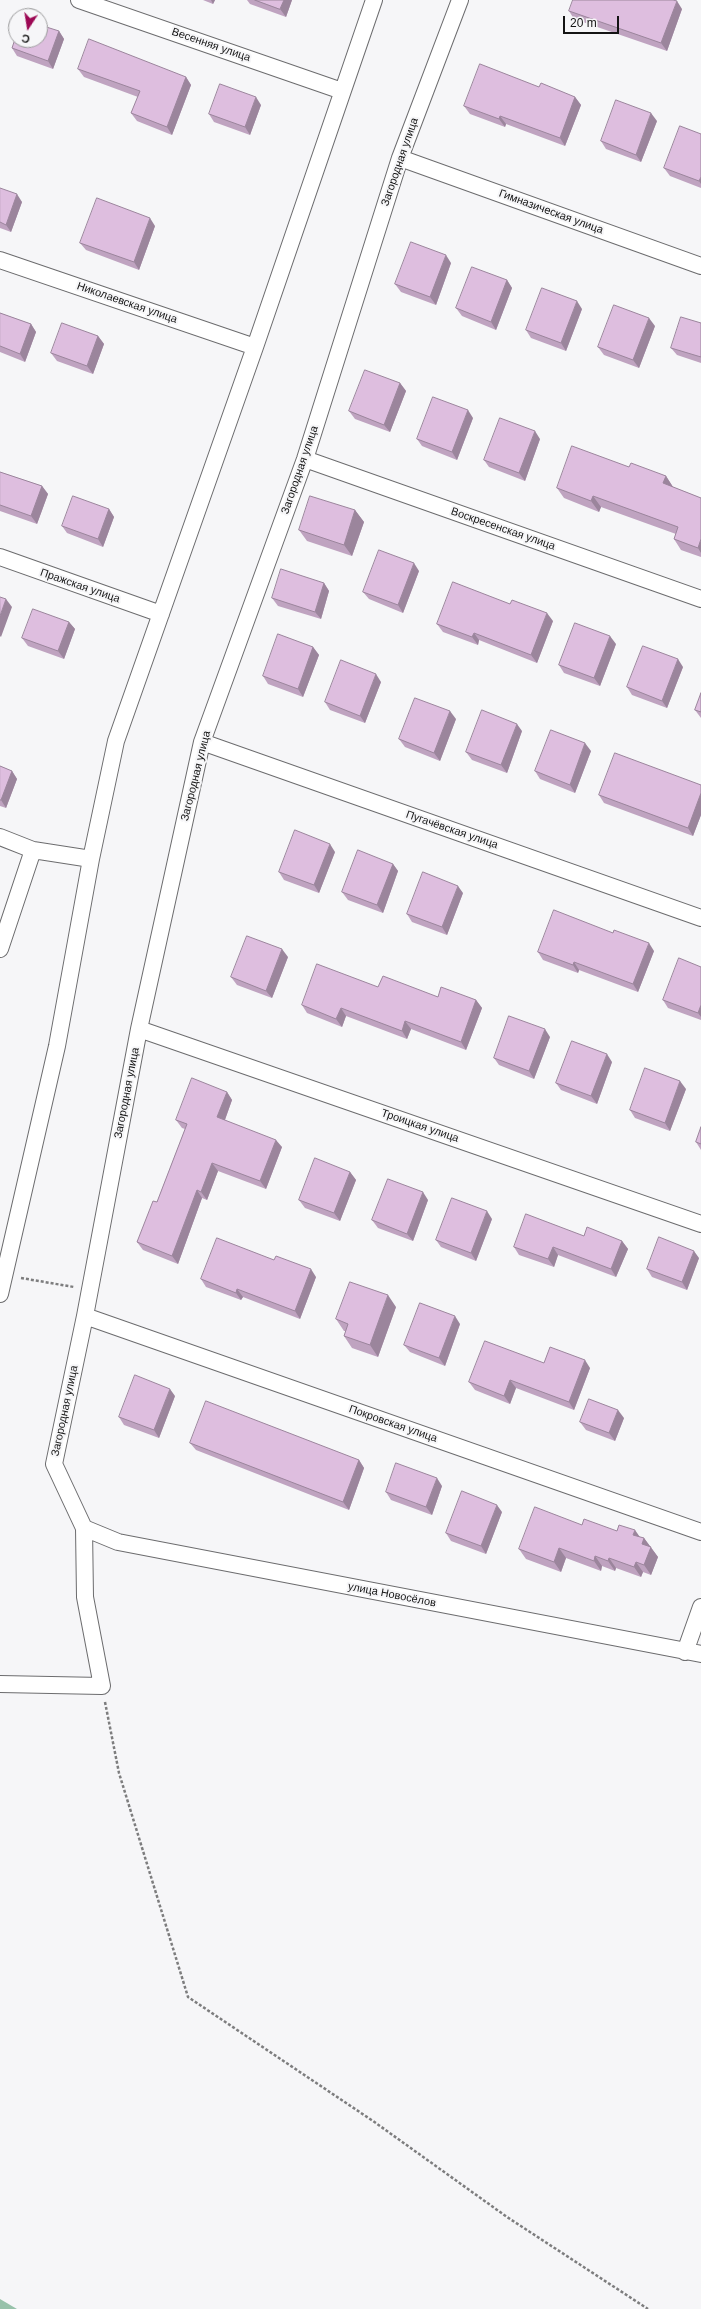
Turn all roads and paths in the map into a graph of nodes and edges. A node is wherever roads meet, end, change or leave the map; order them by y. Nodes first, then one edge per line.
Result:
1 (79, 0) edge
2 (374, 0) edge
3 (460, 0) edge
4 (342, 91) junction
5 (400, 158) junction
6 (0, 260) edge
7 (701, 266) edge
8 (255, 347) junction
9 (305, 459) junction
10 (0, 558) edge
11 (701, 599) edge
12 (161, 614) junction
13 (202, 742) junction
14 (0, 837) edge
15 (33, 850) junction
16 (91, 859) junction
17 (701, 918) edge
18 (0, 949) edge
19 (139, 1029) junction
20 (701, 1224) edge
21 (7, 1238) edge
22 (5, 1275) junction
23 (90, 1290) junction
24 (0, 1294) edge
25 (85, 1316) junction
26 (84, 1528) junction
27 (701, 1532) edge
28 (701, 1608) edge
29 (684, 1652) junction
30 (701, 1654) edge
31 (0, 1684) edge
32 (102, 1686) junction
33 (648, 2309) edge

1 - 4 street, Весенняя улица
2 - 4 street
3 - 5 street, Загородная улица
4 - 8 street
5 - 7 street, Гимназическая улица
5 - 9 street, Загородная улица
6 - 8 street, Николаевская улица
8 - 12 street
9 - 11 street, Воскресенская улица
9 - 13 street, Загородная улица
10 - 12 street, Пражская улица
12 - 16 street
13 - 17 street, Пугачёвская улица
13 - 19 street, Загородная улица
14 - 15 street
15 - 16 street
15 - 18 street
16 - 21 street
19 - 20 street, Троицкая улица
19 - 23 street, Загородная улица
21 - 22 street
22 - 23 path
22 - 24 street
23 - 25 street, Загородная улица
25 - 26 street, Загородная улица
25 - 27 street, Покровская улица
26 - 29 street, улица Новосёлов
26 - 32 street
28 - 29 street
29 - 30 street, улица Новосёлов
31 - 32 street
32 - 33 path

